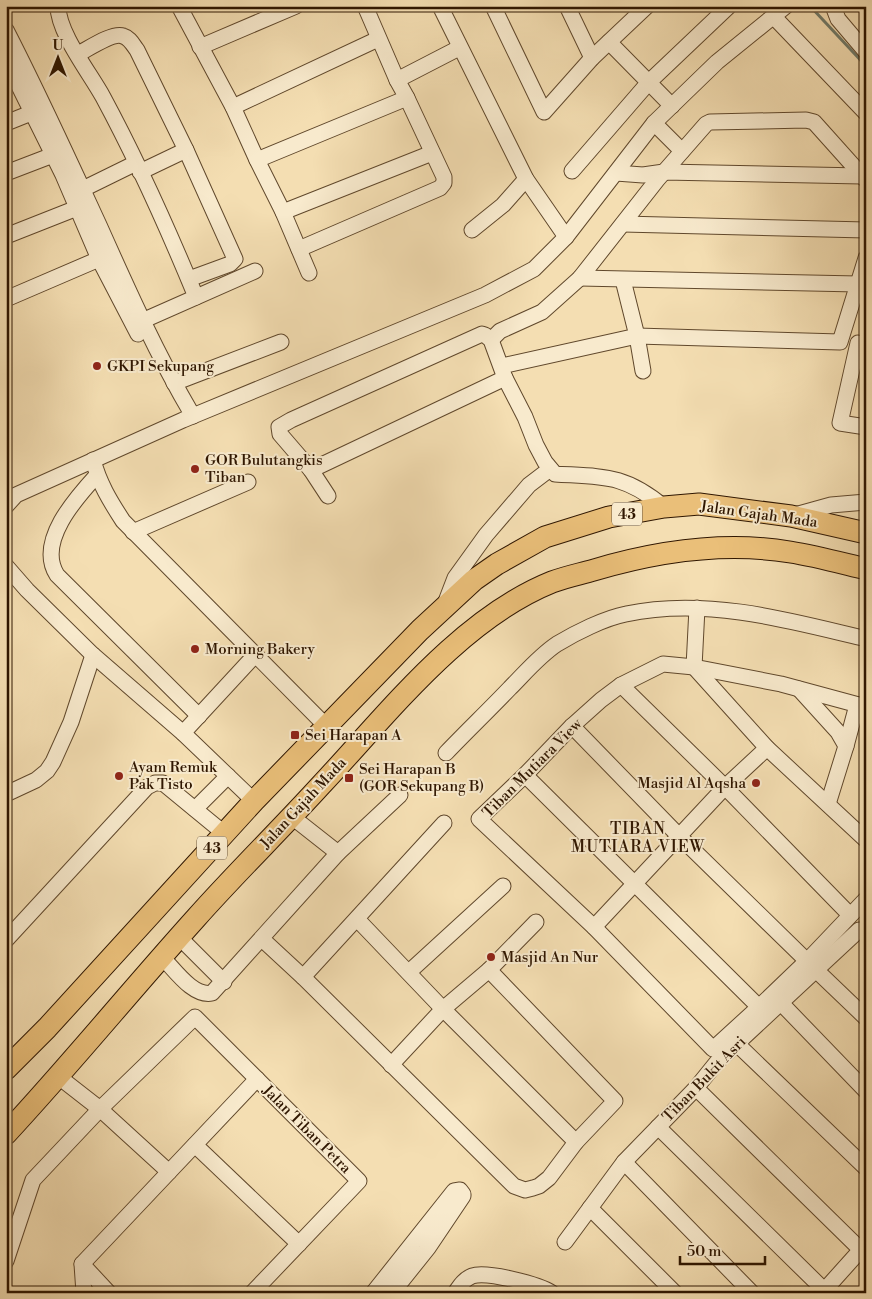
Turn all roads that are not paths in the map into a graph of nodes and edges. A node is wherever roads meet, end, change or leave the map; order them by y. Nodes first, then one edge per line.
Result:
1 (58, 6) edge
2 (179, 6) edge
3 (296, 6) edge
4 (365, 6) edge
5 (440, 6) edge
6 (493, 6) edge
7 (567, 6) edge
8 (729, 6) edge
9 (833, 6) edge
10 (640, 9) edge
11 (780, 11) edge
12 (6, 30) edge
13 (378, 39) junction
14 (609, 42) junction
15 (200, 47) junction
16 (459, 48) junction
17 (866, 52) edge
18 (78, 54) junction
19 (592, 58) junction
20 (6, 60) edge
21 (397, 80) junction
22 (649, 82) junction
23 (407, 98) junction
24 (672, 106) junction
25 (233, 107) junction
26 (31, 113) junction
27 (866, 113) edge
28 (6, 123) edge
29 (654, 123) junction
30 (186, 150) junction
31 (682, 151) junction
32 (432, 153) junction
33 (53, 155) junction
34 (257, 160) junction
35 (138, 168) junction
36 (572, 171) dead end
37 (616, 172) junction
38 (664, 172) junction
39 (6, 173) edge
40 (864, 178) edge
41 (526, 179) junction
42 (83, 189) junction
43 (77, 208) junction
44 (283, 212) junction
45 (623, 224) junction
46 (472, 230) dead end
47 (866, 230) edge
48 (6, 236) edge
49 (566, 237) junction
50 (299, 249) junction
51 (866, 258) edge
52 (99, 259) junction
53 (254, 271) dead end
54 (309, 273) dead end
55 (580, 278) junction
56 (189, 279) junction
57 (623, 280) junction
58 (858, 284) junction
59 (196, 297) junction
60 (6, 299) edge
61 (142, 321) junction
62 (637, 336) junction
63 (491, 340) junction
64 (281, 342) dead end
65 (840, 342) junction
66 (862, 344) edge
67 (643, 371) dead end
68 (504, 372) junction
69 (174, 383) junction
70 (188, 418) junction
71 (866, 428) edge
72 (93, 460) junction
73 (550, 469) junction
74 (311, 470) junction
75 (97, 475) junction
76 (248, 482) dead end
77 (328, 496) dead end
78 (866, 502) edge
79 (6, 506) edge
80 (664, 507) junction
81 (791, 516) junction
82 (134, 532) junction
83 (866, 533) edge
84 (6, 566) edge
85 (866, 569) edge
86 (443, 608) junction
87 (697, 608) junction
88 (866, 639) edge
89 (256, 654) junction
90 (93, 655) junction
91 (694, 667) junction
92 (621, 685) junction
93 (798, 688) junction
94 (861, 706) edge
95 (199, 716) junction
96 (326, 726) junction
97 (572, 726) junction
98 (183, 733) junction
99 (846, 746) junction
100 (767, 748) junction
101 (446, 753) dead end
102 (525, 775) junction
103 (228, 776) junction
104 (725, 787) junction
105 (6, 794) edge
106 (400, 795) dead end
107 (254, 801) junction
108 (828, 804) junction
109 (195, 809) junction
110 (291, 816) junction
111 (444, 823) dead end
112 (225, 834) junction
113 (680, 838) junction
114 (866, 840) edge
115 (338, 853) junction
116 (636, 884) junction
117 (503, 886) dead end
118 (866, 899) edge
119 (850, 915) junction
120 (357, 919) junction
121 (536, 922) dead end
122 (594, 927) junction
123 (862, 930) edge
124 (179, 937) junction
125 (262, 939) junction
126 (6, 940) edge
127 (162, 957) junction
128 (812, 966) junction
129 (489, 970) junction
130 (409, 972) junction
131 (303, 977) junction
132 (224, 982) junction
133 (782, 1002) junction
134 (759, 1007) junction
135 (443, 1009) junction
136 (866, 1018) edge
137 (737, 1044) junction
138 (391, 1065) junction
139 (6, 1069) edge
140 (59, 1077) junction
141 (257, 1079) junction
142 (696, 1088) junction
143 (866, 1091) edge
144 (100, 1109) junction
145 (658, 1127) junction
146 (6, 1134) edge
147 (576, 1142) junction
148 (195, 1145) junction
149 (624, 1162) junction
150 (866, 1168) edge
151 (169, 1172) junction
152 (590, 1208) junction
153 (565, 1242) dead end
154 (299, 1244) junction
155 (864, 1247) edge
156 (6, 1261) edge
157 (82, 1264) junction
158 (391, 1287) edge
159 (823, 1291) edge
160 (84, 1293) edge
161 (110, 1293) edge
162 (252, 1293) edge
163 (373, 1293) edge
164 (455, 1293) edge
165 (552, 1293) edge
166 (675, 1293) edge
167 (752, 1293) edge

1 - 18 street
2 - 15 street
3 - 15 street
4 - 13 street
5 - 16 street
6 - 19 street
7 - 19 street
8 - 22 street
9 - 17 street
10 - 14 street
11 - 24 street
11 - 27 street
12 - 42 street
13 - 21 street
13 - 25 street
14 - 19 street
14 - 22 street
15 - 25 street
16 - 21 street
16 - 41 street
18 - 30 street
18 - 35 street
20 - 26 street
21 - 23 street
22 - 24 street
22 - 36 street
23 - 32 street
23 - 34 street
24 - 29 street
25 - 34 street
26 - 28 street
26 - 33 street
29 - 31 street
29 - 37 street
30 - 35 street
30 - 56 street
31 - 38 street
31 - 40 street
32 - 44 street
32 - 50 street
33 - 39 street
33 - 43 street
34 - 44 street
35 - 42 street
35 - 56 street
37 - 38 street
37 - 49 street
38 - 40 street
38 - 45 street
41 - 46 street
41 - 49 street
42 - 61 street
43 - 48 street
43 - 52 street
44 - 50 street
45 - 47 street
45 - 55 street
49 - 70 street
50 - 54 street
51 - 58 street
52 - 60 street
52 - 70 street
53 - 59 street
55 - 57 street
55 - 63 street
56 - 59 street
57 - 58 street
57 - 62 street
58 - 65 street
59 - 61 street
61 - 69 street
62 - 65 street
62 - 67 street
62 - 68 street
63 - 68 street
63 - 74 street
64 - 69 street
65 - 66 street
66 - 71 street
68 - 73 street
68 - 74 street
69 - 70 street
70 - 72 street
72 - 75 street
72 - 79 street
73 - 80 street
73 - 86 street
74 - 77 street
75 - 82 street
75 - 95 street
76 - 82 street
78 - 81 street
80 - 81 highway, Jalan Gajah Mada / 43
80 - 86 highway, Jalan Gajah Mada / 43
81 - 83 highway, Jalan Gajah Mada / 43
82 - 89 street
84 - 90 street
85 - 110 highway, Jalan Gajah Mada / 43
86 - 96 highway, Jalan Gajah Mada / 43
87 - 88 street
87 - 91 street
87 - 101 street
89 - 95 street
89 - 96 street
90 - 98 street
90 - 105 street
91 - 92 street, Tiban Mutiara View
91 - 93 street, Tiban Mutiara View
91 - 100 street
92 - 97 street, Tiban Mutiara View
92 - 104 street
93 - 94 street, Tiban Mutiara View
93 - 99 street
94 - 99 street
95 - 98 street
96 - 107 highway, Jalan Gajah Mada / 43
97 - 102 street, Tiban Mutiara View
97 - 113 street
98 - 103 street
99 - 108 street
100 - 104 street
100 - 108 street
102 - 116 street
102 - 122 street, Tiban Mutiara View
103 - 107 street
103 - 109 street
104 - 113 street
104 - 119 street
106 - 115 street
107 - 112 highway, Jalan Gajah Mada / 43
108 - 114 street
109 - 112 street
109 - 126 street
110 - 115 street
110 - 124 highway, Jalan Gajah Mada / 43
111 - 120 street
112 - 139 highway, Jalan Gajah Mada / 43
113 - 116 street
113 - 128 street
115 - 125 street
116 - 122 street
116 - 134 street
117 - 130 street
118 - 119 street, Tiban Mutiara View
119 - 128 street, Tiban Mutiara View
120 - 130 street
120 - 131 street
121 - 129 street
122 - 134 street, Tiban Mutiara View
123 - 128 street, Tiban Bukit Asri
124 - 127 highway, Jalan Gajah Mada / 43
124 - 132 street
125 - 131 street
125 - 132 street
127 - 132 street
127 - 140 highway, Jalan Gajah Mada / 43
128 - 133 street, Tiban Bukit Asri
128 - 134 street, Tiban Mutiara View
128 - 136 street
129 - 135 street
129 - 147 street
130 - 135 street
131 - 138 street
133 - 137 street, Tiban Bukit Asri
133 - 143 street
135 - 138 street
135 - 147 street
137 - 142 street, Tiban Bukit Asri
137 - 150 street
138 - 147 street
140 - 144 street
140 - 146 highway, Jalan Gajah Mada / 43
141 - 144 street, Jalan Tiban Petra
141 - 148 street, Jalan Tiban Petra
141 - 154 street, Jalan Tiban Petra
142 - 145 street, Tiban Bukit Asri
142 - 155 street
144 - 151 street
144 - 156 street, Jalan Tiban Petra
145 - 149 street, Tiban Bukit Asri
145 - 159 street
148 - 151 street, Jalan Tiban Petra
148 - 154 street
149 - 152 street, Tiban Bukit Asri
149 - 167 street
151 - 157 street, Jalan Tiban Petra
152 - 153 street, Tiban Bukit Asri
152 - 166 street
154 - 162 street, Jalan Tiban Petra
155 - 159 street
157 - 160 street
157 - 161 street
158 - 158 street
158 - 163 street
164 - 165 street

